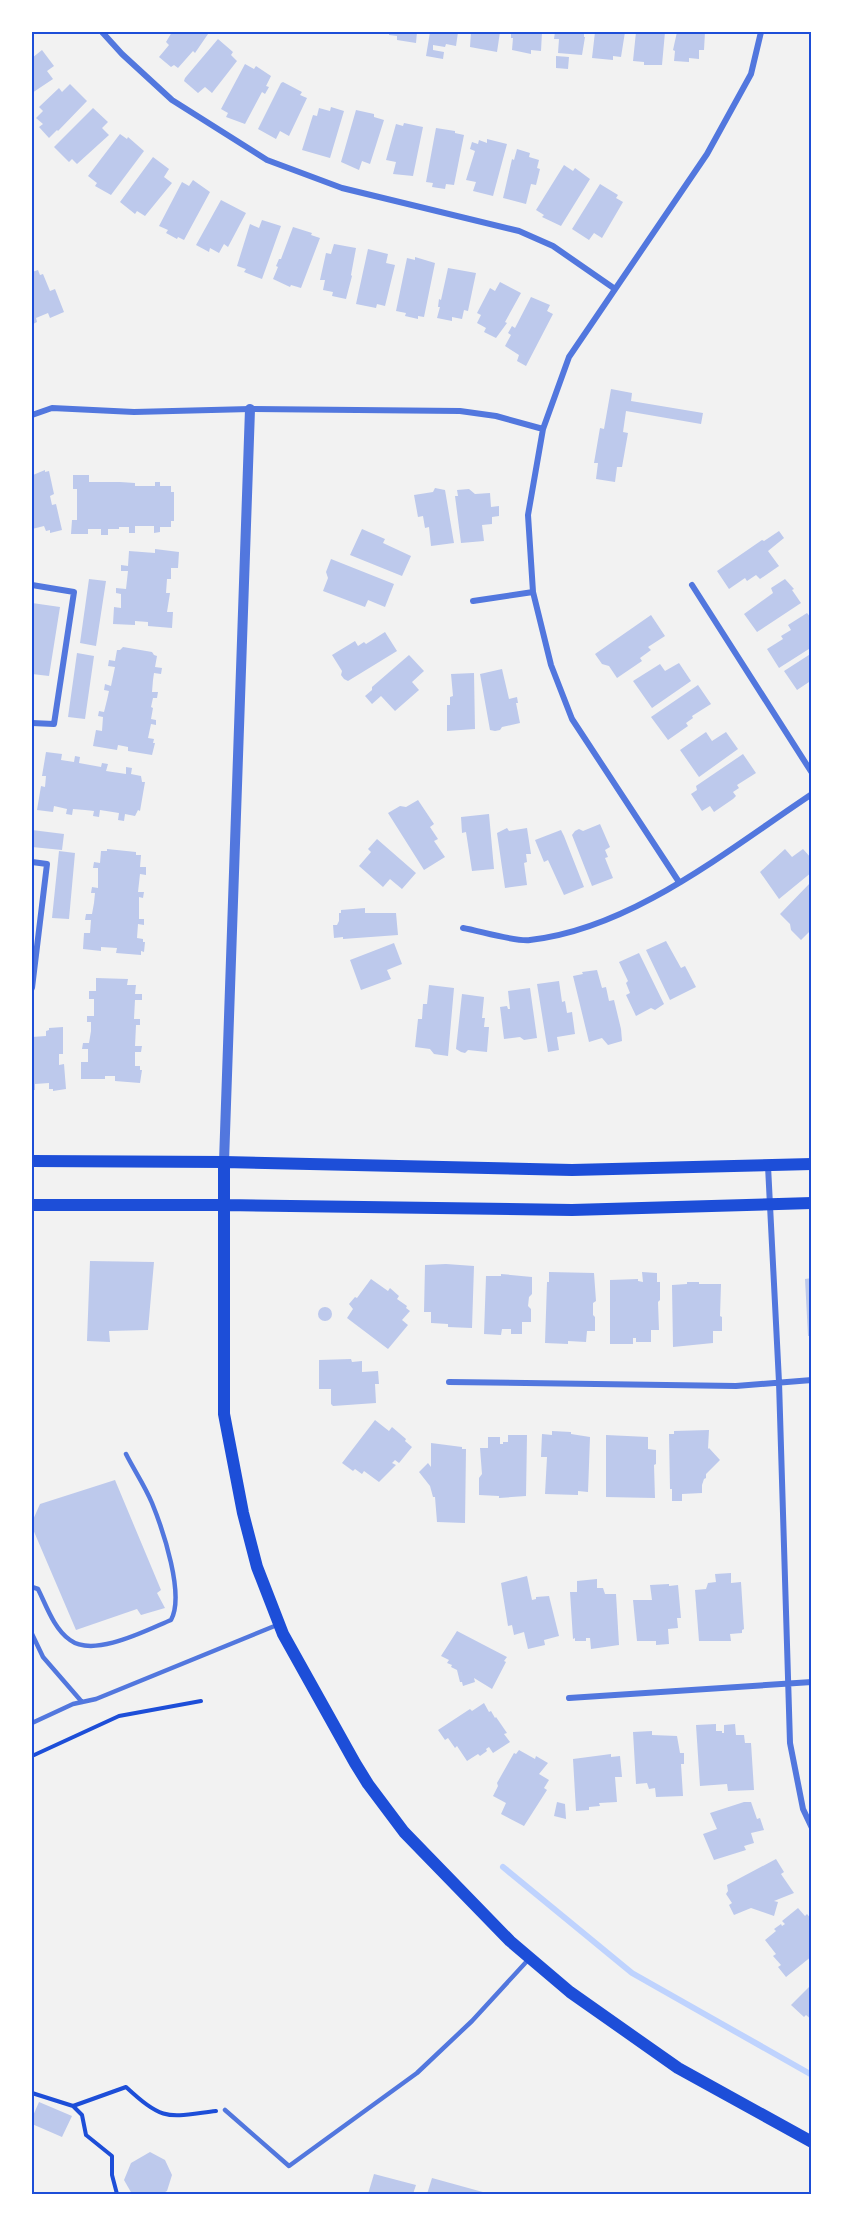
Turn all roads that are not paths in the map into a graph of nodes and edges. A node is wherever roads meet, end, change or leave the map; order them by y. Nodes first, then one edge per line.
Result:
1 (102, 32) edge
2 (761, 32) edge
3 (615, 289) junction
4 (250, 409) junction
5 (32, 415) edge
6 (543, 429) junction
7 (32, 585) edge
8 (692, 585) dead end
9 (533, 592) junction
10 (473, 601) dead end
11 (32, 723) edge
12 (812, 773) edge
13 (812, 794) edge
14 (32, 862) edge
15 (679, 882) junction
16 (463, 928) dead end
17 (32, 988) edge
18 (32, 1161) edge
19 (224, 1162) junction
20 (812, 1164) edge
21 (768, 1166) junction
22 (812, 1203) edge
23 (32, 1205) edge
24 (224, 1205) junction
25 (769, 1206) junction
26 (812, 1380) edge
27 (449, 1382) dead end
28 (779, 1382) junction
29 (126, 1454) dead end
30 (32, 1587) edge
31 (279, 1624) junction
32 (32, 1634) edge
33 (812, 1682) edge
34 (789, 1683) junction
35 (569, 1698) dead end
36 (82, 1702) junction
37 (32, 1723) edge
38 (812, 1828) edge
39 (530, 1958) junction
40 (225, 2110) road end
41 (812, 2142) edge

1 - 3 street
2 - 3 street
3 - 6 street
4 - 5 street
4 - 6 street
4 - 19 street
6 - 9 street
7 - 11 street
8 - 12 street
9 - 10 street
9 - 15 street
13 - 15 street
14 - 17 street
15 - 16 street
18 - 19 main road
19 - 21 main road
19 - 24 main road
20 - 21 main road
21 - 25 street
22 - 25 main road
23 - 24 main road
24 - 25 main road
24 - 31 main road
25 - 28 street
26 - 28 street
27 - 28 street
28 - 34 street
29 - 30 lane
31 - 36 lane
31 - 39 main road
32 - 36 lane
33 - 34 street
34 - 35 street
34 - 38 street
36 - 37 lane
39 - 40 lane
39 - 41 main road

